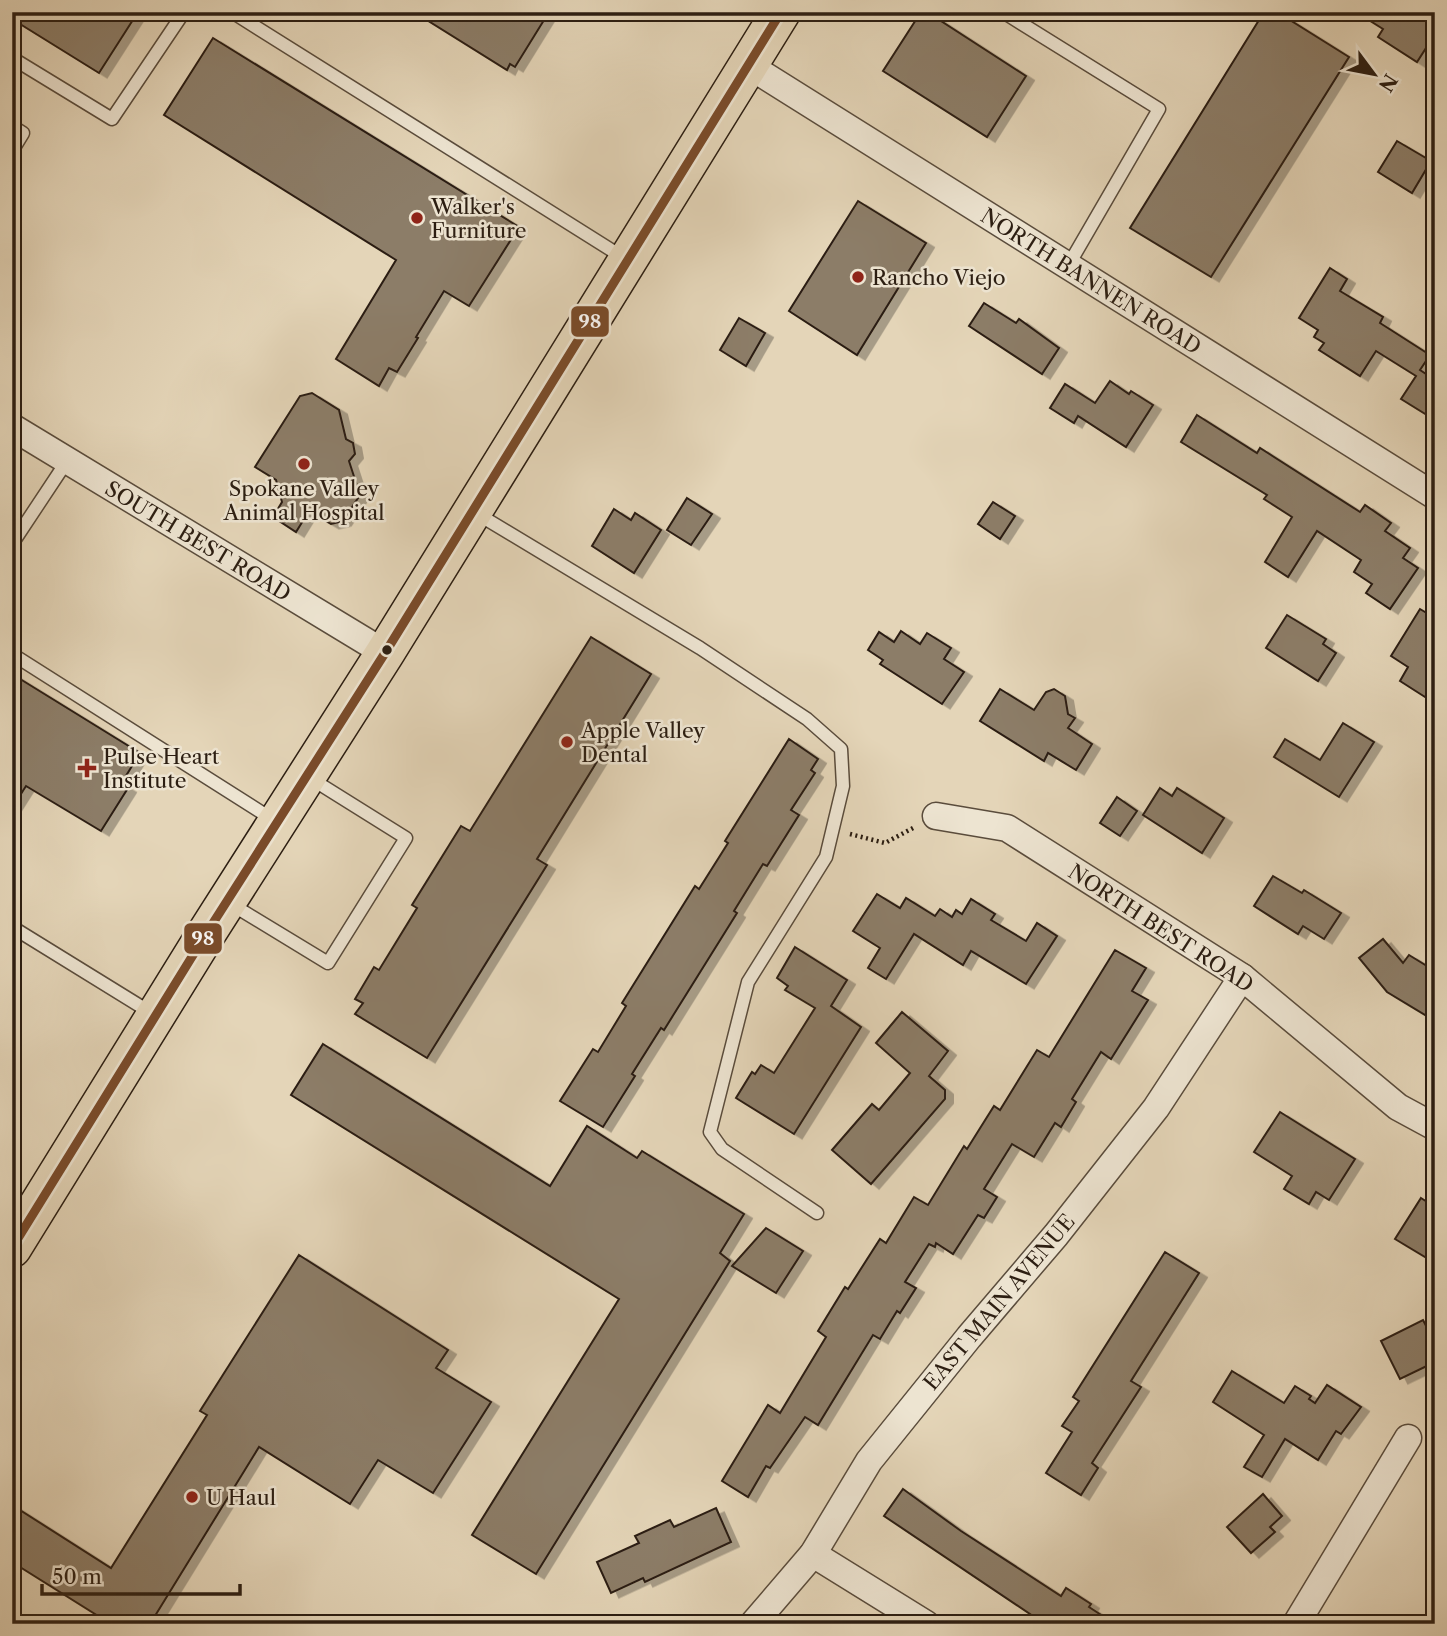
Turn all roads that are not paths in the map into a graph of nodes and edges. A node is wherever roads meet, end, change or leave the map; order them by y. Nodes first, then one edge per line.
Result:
1 (184, 12) edge
2 (232, 12) edge
3 (781, 12) edge
4 (1003, 12) edge
5 (12, 58) edge
6 (748, 65) junction
7 (12, 127) edge
8 (12, 151) edge
9 (628, 260) junction
10 (1068, 266) junction
11 (12, 427) edge
12 (67, 461) junction
13 (1435, 496) edge
14 (473, 511) junction
15 (17, 525) edge
16 (12, 544) edge
17 (385, 653) junction
18 (12, 654) edge
19 (307, 776) junction
20 (936, 816) road end
21 (278, 822) junction
22 (228, 902) junction
23 (12, 927) edge
24 (1242, 977) junction
25 (156, 1016) junction
26 (1435, 1127) edge
27 (817, 1213) dead end
28 (12, 1248) edge
29 (1408, 1438) dead end
30 (813, 1554) junction
31 (753, 1624) edge
32 (926, 1624) edge
33 (1296, 1624) edge

1 - 5 lane
2 - 9 lane
3 - 6 main road
4 - 10 lane
6 - 9 main road
6 - 10 street, NORTH BANNEN ROAD
7 - 8 lane
9 - 14 main road
10 - 13 street, NORTH BANNEN ROAD
11 - 12 street, SOUTH BEST ROAD
12 - 15 lane
12 - 17 street, SOUTH BEST ROAD
14 - 17 main road
14 - 27 lane
15 - 16 lane
17 - 19 main road
18 - 21 lane
19 - 21 main road
19 - 22 lane
20 - 24 street, NORTH BEST ROAD
21 - 22 main road
22 - 25 main road
23 - 25 lane
24 - 26 street, NORTH BEST ROAD
24 - 30 street, EAST MAIN AVENUE
25 - 28 main road
29 - 33 street
30 - 31 street, EAST MAIN AVENUE
30 - 32 street

